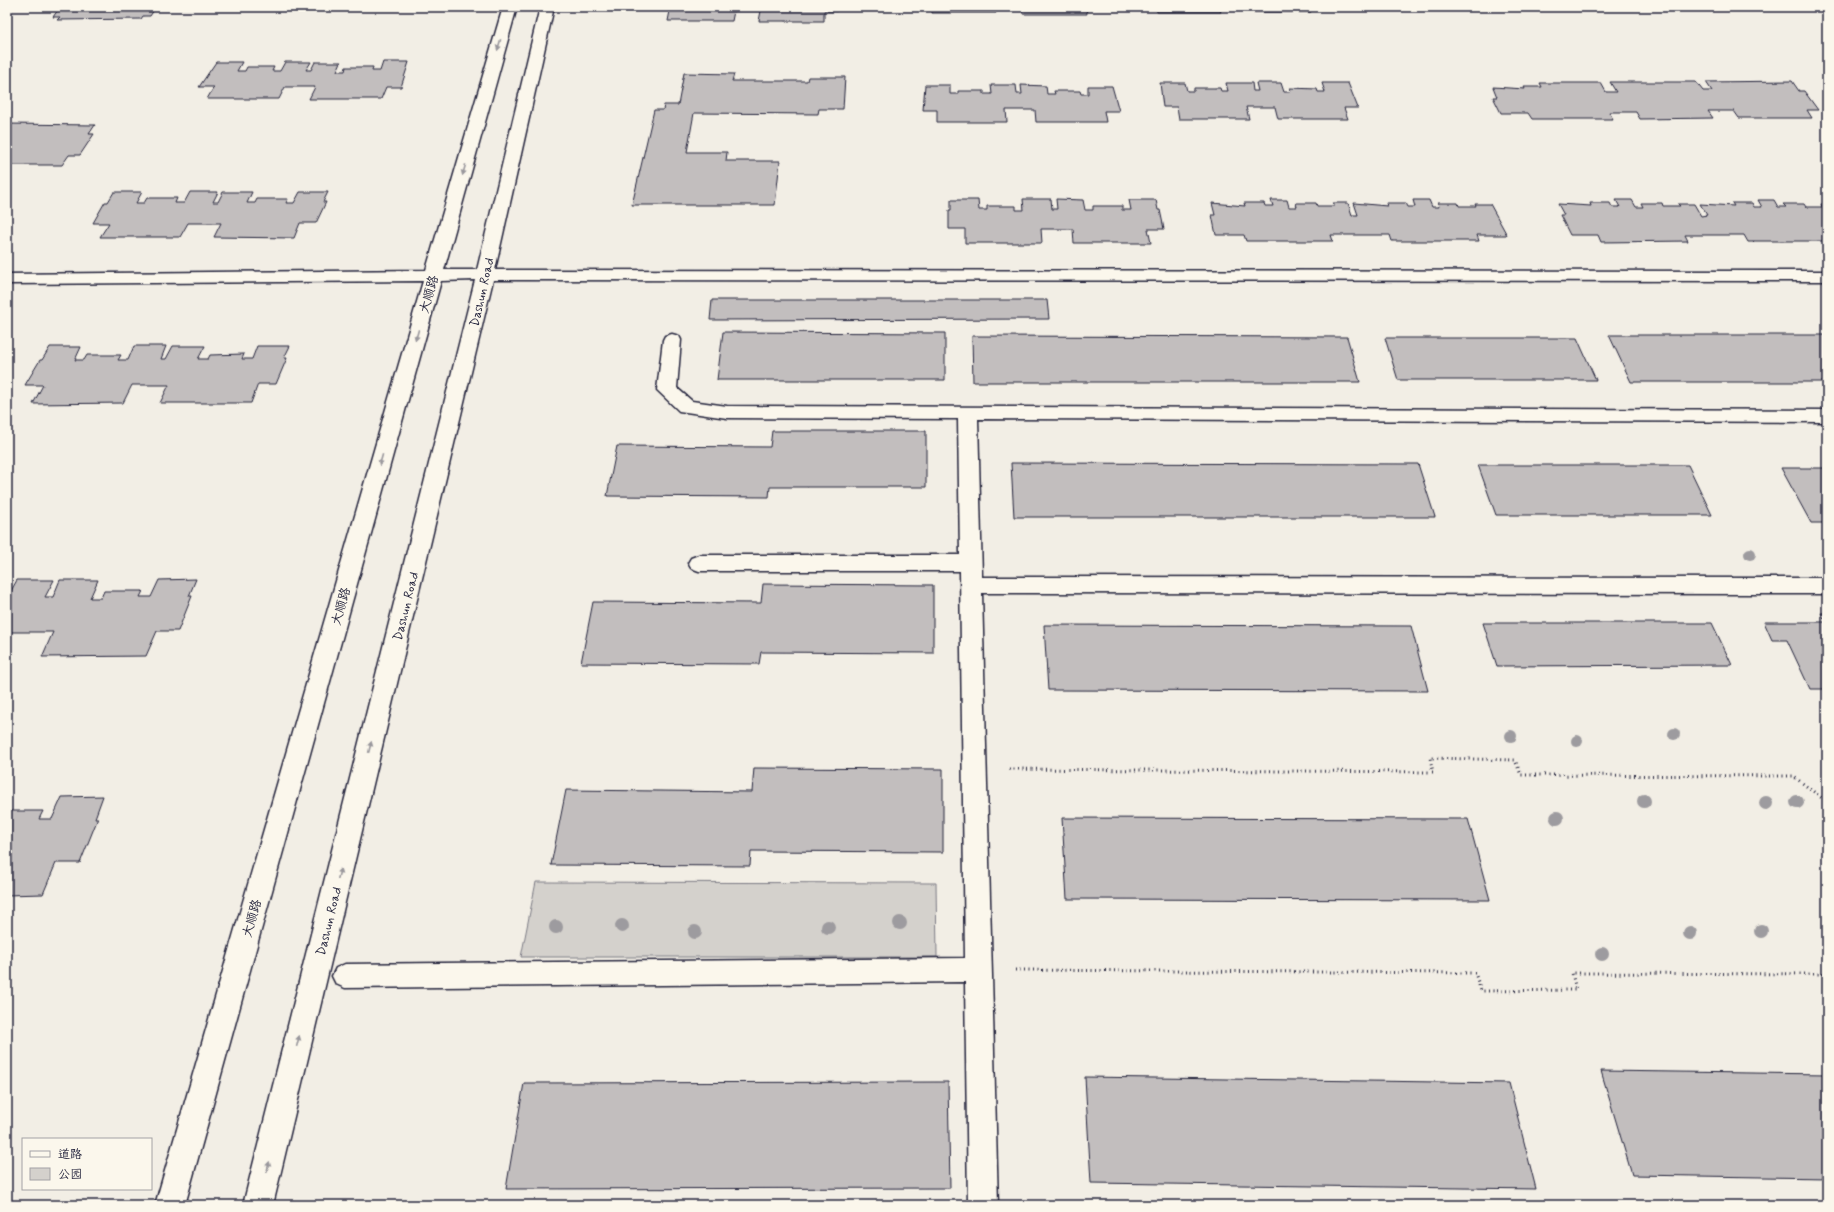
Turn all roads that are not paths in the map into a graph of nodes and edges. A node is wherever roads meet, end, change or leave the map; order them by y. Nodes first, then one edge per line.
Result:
1 (510, 7) edge
2 (547, 7) edge
3 (486, 275) junction
4 (433, 276) junction
5 (1827, 276) edge
6 (7, 279) edge
7 (672, 340) dead end
8 (968, 413) junction
9 (1827, 416) edge
10 (699, 563) dead end
11 (971, 574) junction
12 (1827, 586) edge
13 (979, 970) junction
14 (344, 976) dead end
15 (170, 1205) edge
16 (258, 1205) edge
17 (983, 1205) edge

1 -> 4 street, 大顺路
2 - 3 street, Dashun Road
3 - 4 street
3 - 5 street
16 -> 3 street, Dashun Road
4 - 6 street
4 -> 15 street, 大顺路
7 - 8 street
8 - 9 street
8 - 11 street
10 - 11 street
11 - 12 street
11 - 13 street
13 - 14 street
13 - 17 street

